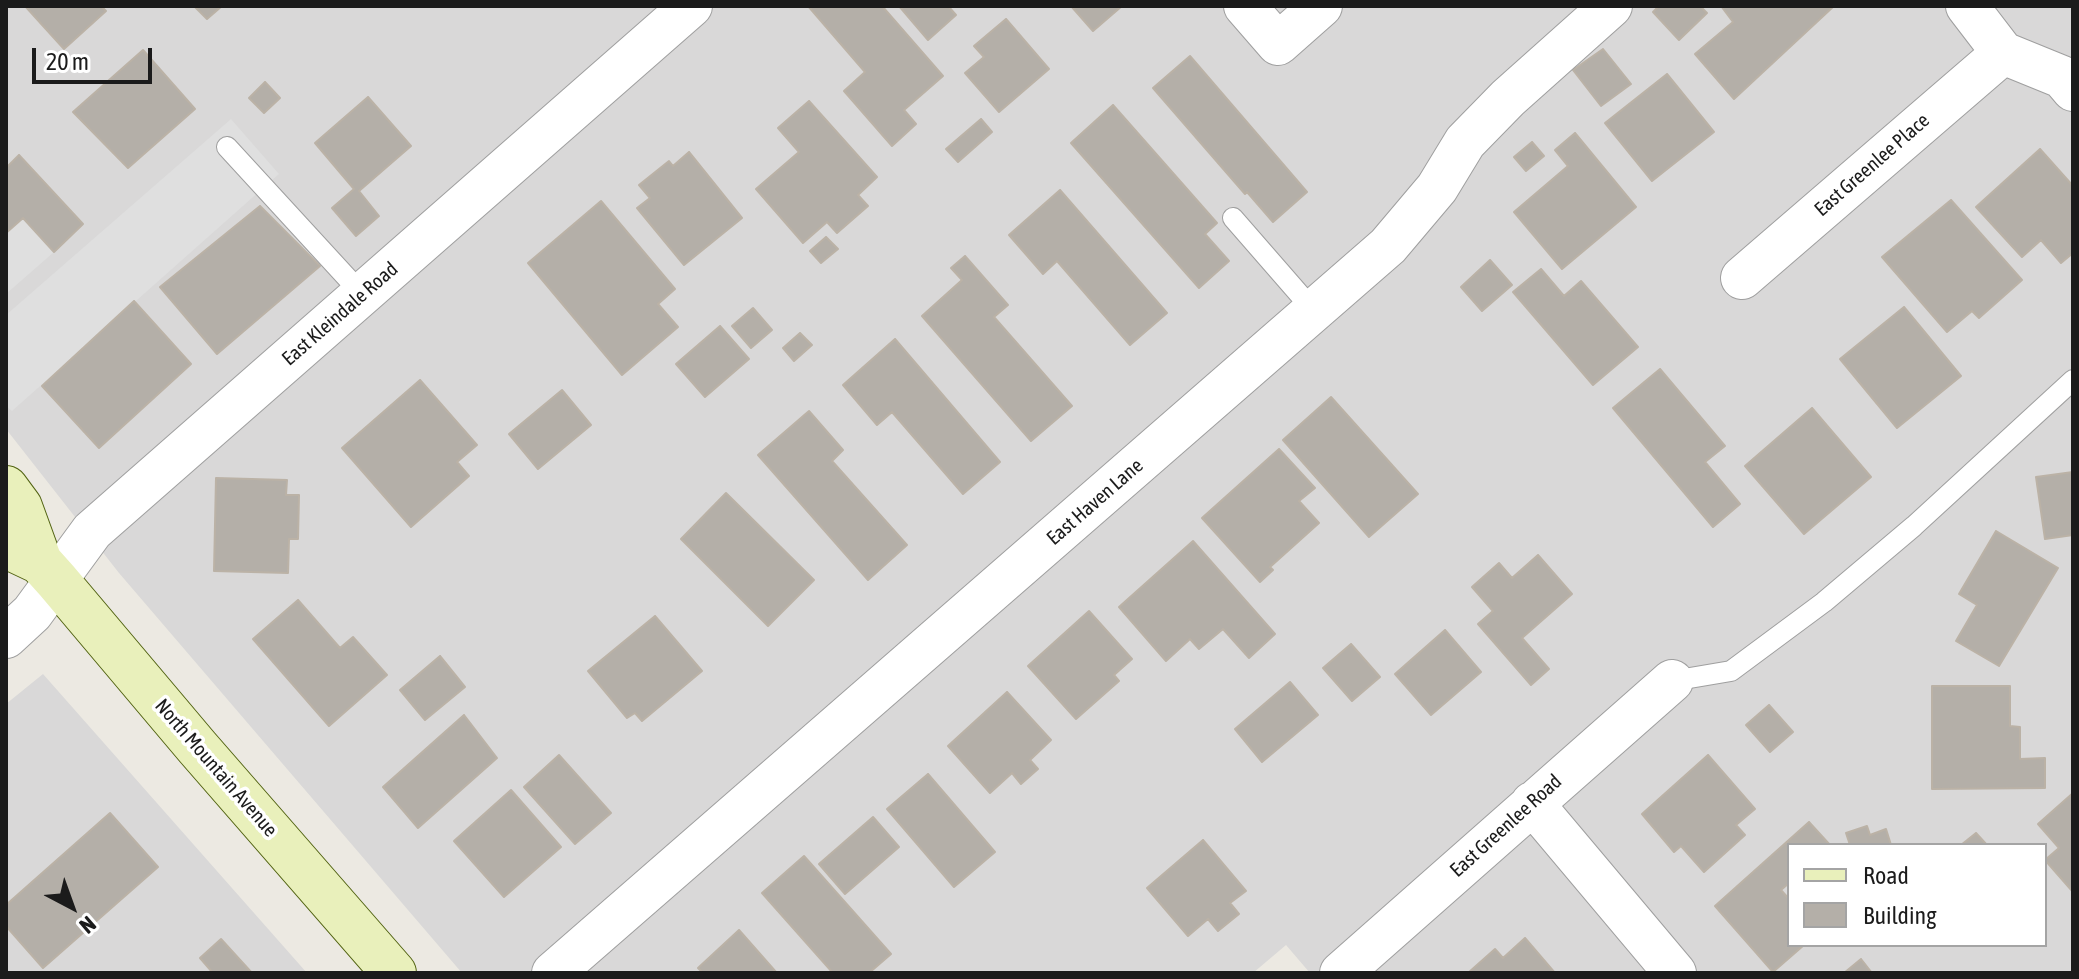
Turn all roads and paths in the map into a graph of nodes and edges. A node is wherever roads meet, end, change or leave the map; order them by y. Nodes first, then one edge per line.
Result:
1 (691, 6) edge
2 (1245, 6) edge
3 (1321, 6) edge
4 (1611, 6) edge
5 (1967, 6) edge
6 (2003, 53) junction
7 (2073, 90) edge
8 (227, 147) dead end
9 (1233, 218) dead end
10 (1742, 278) dead end
11 (362, 294) junction
12 (1314, 311) junction
13 (2073, 380) edge
14 (6, 488) edge
15 (34, 563) edge
16 (6, 637) edge
17 (1672, 681) joint
18 (1532, 803) junction
19 (394, 973) edge
20 (553, 973) edge
21 (1341, 973) edge
22 (1675, 973) edge

1 - 11 street, East Kleindale Road
2 - 3 street
4 - 12 street, East Haven Lane
5 - 6 street
6 - 7 street
6 - 10 street, East Greenlee Place
8 - 11 lane
9 - 12 lane
11 - 15 street, East Kleindale Road
12 - 20 street, East Haven Lane
13 - 17 lane
14 - 15 street, North Mountain Avenue
15 - 16 street, East Kleindale Road
15 - 19 street, North Mountain Avenue
17 - 18 street, East Greenlee Road
18 - 21 street, East Greenlee Road
18 - 22 street

